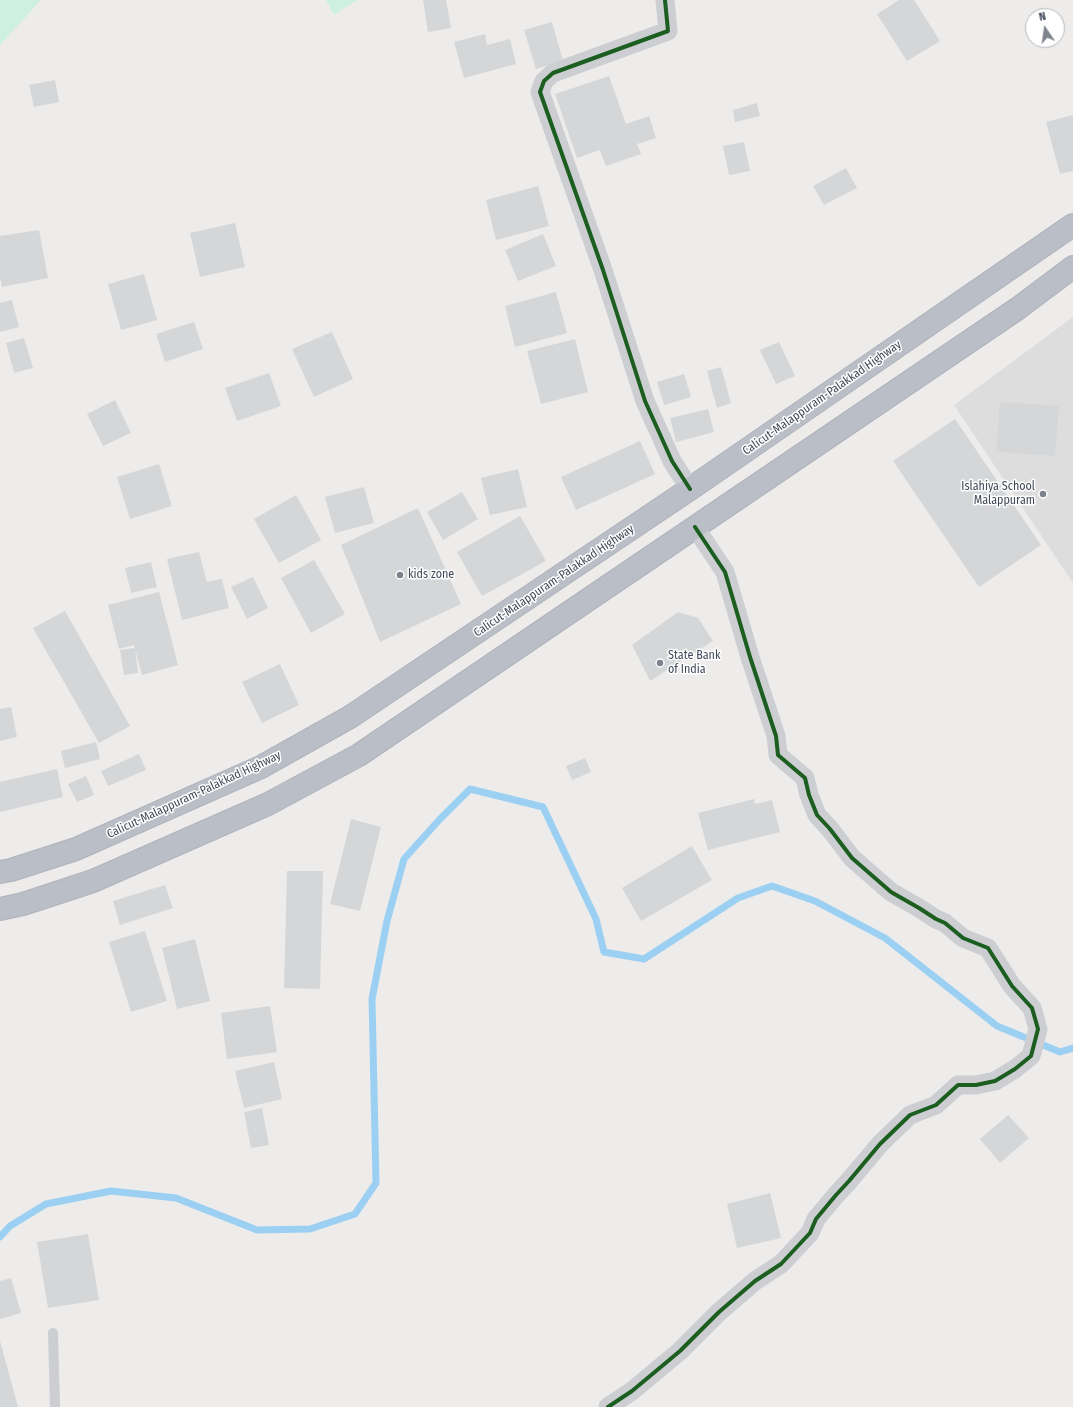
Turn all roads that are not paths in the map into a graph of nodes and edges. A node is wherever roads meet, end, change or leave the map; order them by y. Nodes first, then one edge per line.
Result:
1 (665, 0) edge
2 (1073, 225) edge
3 (1073, 267) edge
4 (690, 489) junction
5 (696, 527) junction
6 (0, 872) edge
7 (0, 909) edge
8 (53, 1333) dead end
9 (55, 1407) edge
10 (608, 1407) edge

1 - 4 street
2 - 4 highway, Calicut-Malappuram-Palakkad Highway
3 - 5 highway
4 - 6 highway, Calicut-Malappuram-Palakkad Highway
5 - 7 highway
5 - 10 street
8 - 9 lane

